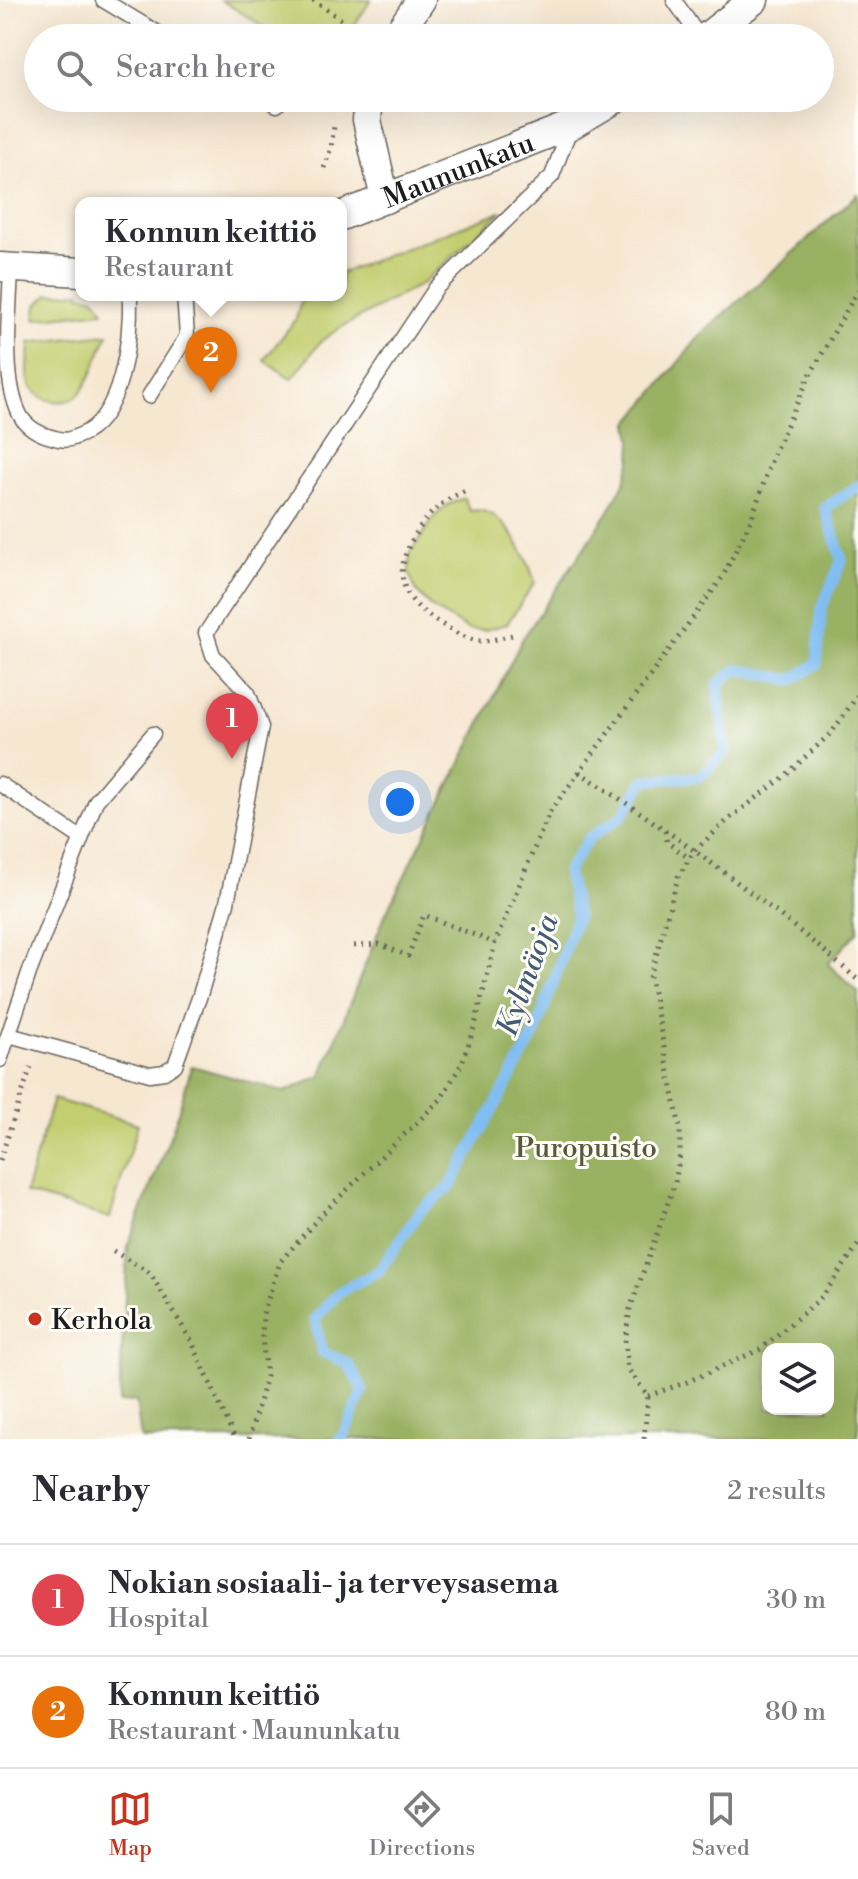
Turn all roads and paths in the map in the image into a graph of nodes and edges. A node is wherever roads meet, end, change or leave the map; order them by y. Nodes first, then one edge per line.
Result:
1 (103, 0) edge
2 (313, 0) edge
3 (421, 0) edge
4 (674, 0) edge
5 (754, 0) edge
6 (143, 24) edge
7 (348, 24) edge
8 (405, 24) edge
9 (692, 24) edge
10 (721, 24) edge
11 (368, 112) edge
12 (593, 112) edge
13 (334, 123) dead end
14 (571, 125) junction
15 (324, 168) dead end
16 (385, 199) junction
17 (347, 214) edge
18 (6, 268) edge
19 (75, 272) edge
20 (858, 290) edge
21 (130, 301) edge
22 (184, 301) edge
23 (149, 396) dead end
24 (464, 491) dead end
25 (513, 635) dead end
26 (858, 695) edge
27 (153, 734) dead end
28 (579, 772) junction
29 (0, 784) edge
30 (662, 828) junction
31 (81, 838) junction
32 (694, 851) junction
33 (690, 859) junction
34 (495, 943) junction
35 (354, 946) dead end
36 (858, 980) edge
37 (9, 1035) junction
38 (39, 1044) junction
39 (0, 1060) edge
40 (0, 1160) edge
41 (858, 1245) edge
42 (113, 1251) dead end
43 (648, 1396) junction
44 (235, 1439) edge
45 (249, 1439) edge
46 (644, 1439) edge

1 - 6 lane
2 - 7 path
3 - 8 street
4 - 9 lane
5 - 10 street
11 - 16 street
12 - 14 street, Maununkatu
13 - 15 path
14 - 16 street, Maununkatu
14 - 38 lane
16 - 17 street, Maununkatu
18 - 19 street
18 - 21 lane
20 - 28 path
22 - 23 lane
24 - 25 path
26 - 32 path
27 - 31 lane
28 - 30 path
28 - 34 path
29 - 31 lane
30 - 32 path
30 - 33 path
31 - 37 lane
32 - 33 path
32 - 36 path
33 - 43 path
34 - 35 path
34 - 45 path
37 - 38 lane
37 - 39 lane
38 - 40 path
41 - 43 path
42 - 44 path
43 - 46 path

